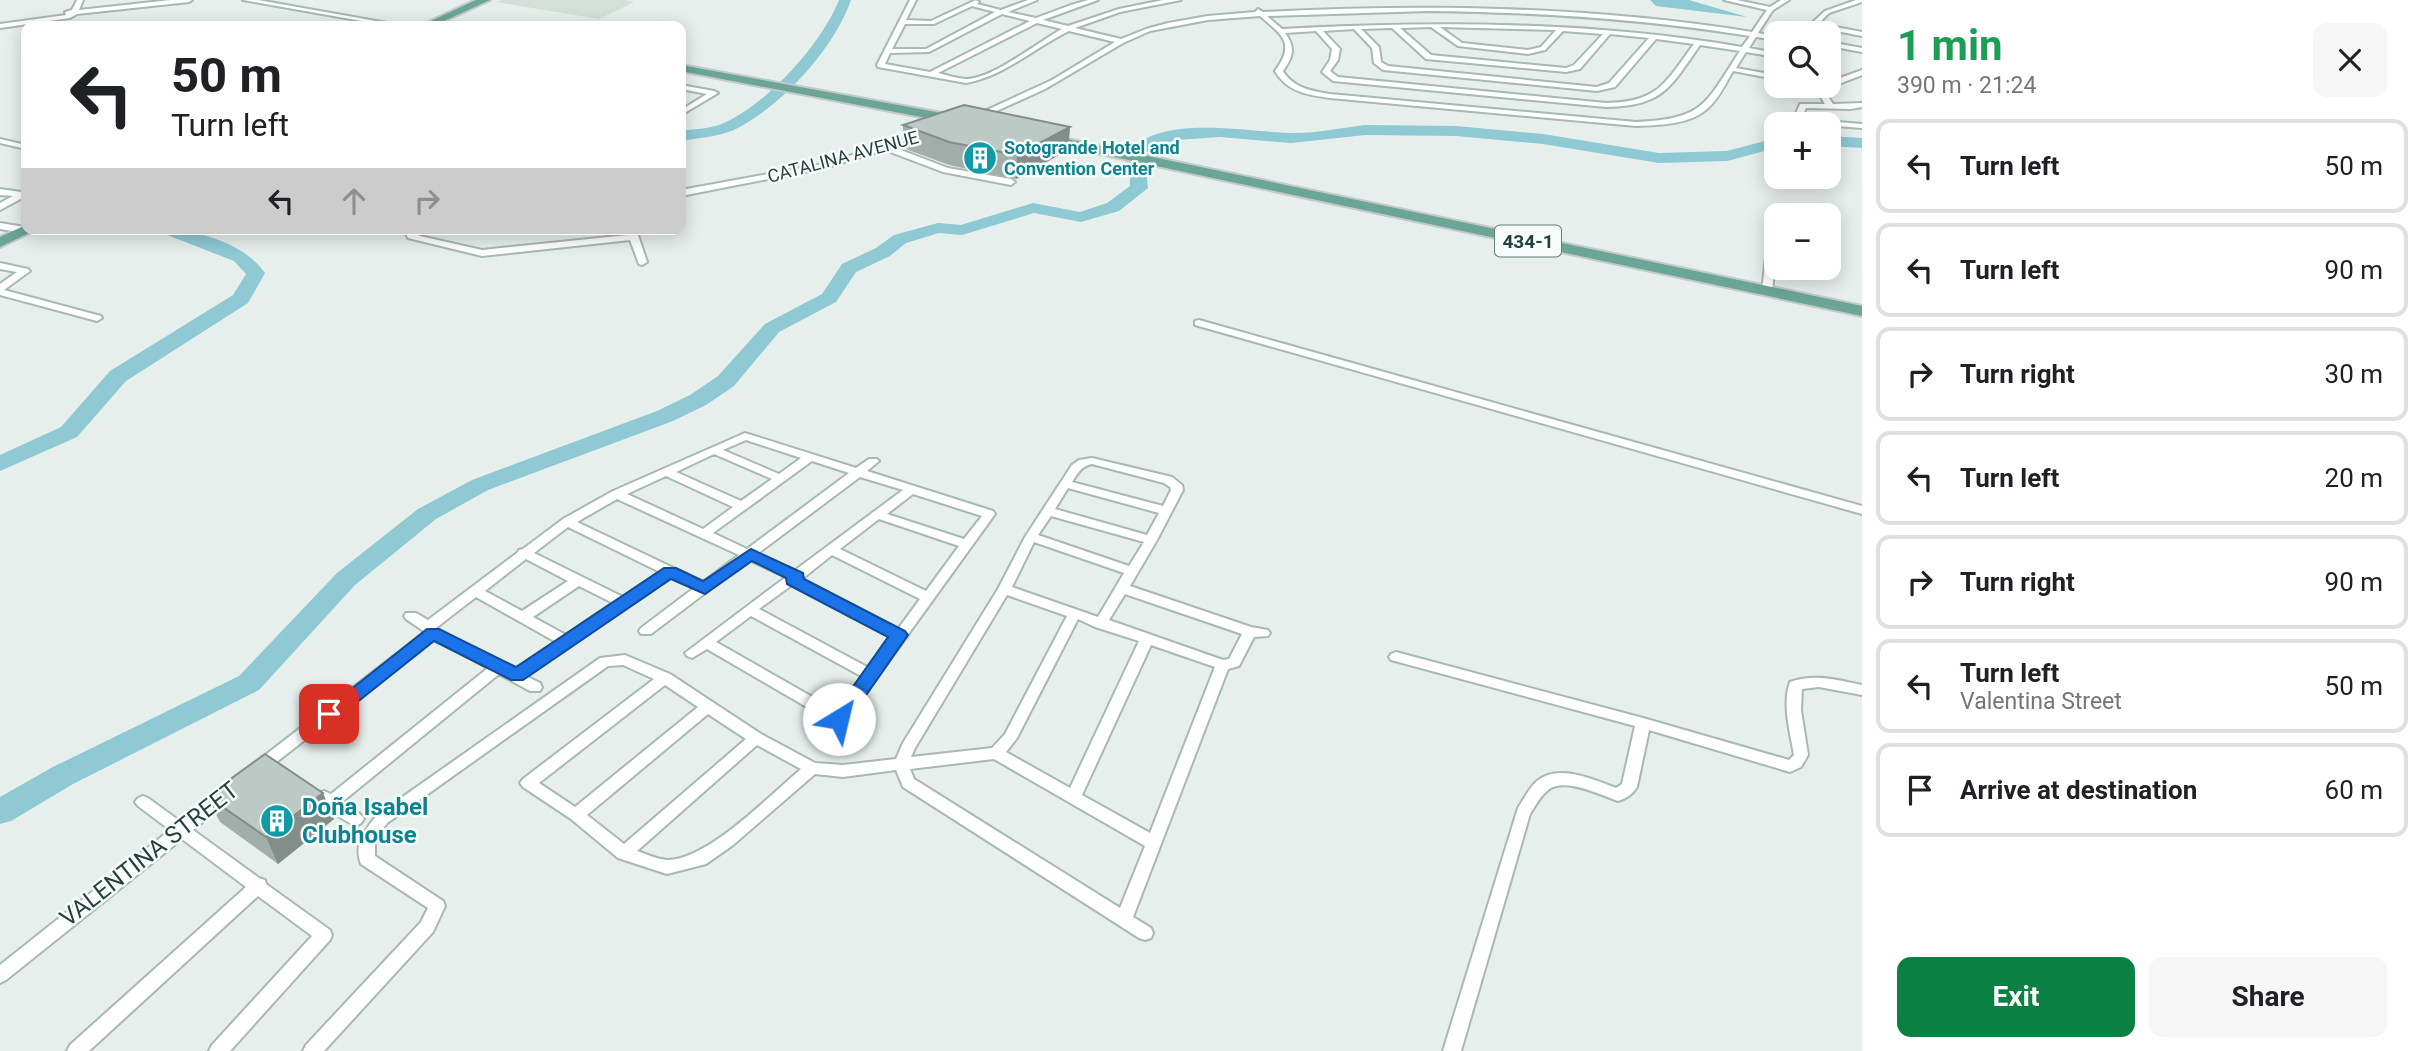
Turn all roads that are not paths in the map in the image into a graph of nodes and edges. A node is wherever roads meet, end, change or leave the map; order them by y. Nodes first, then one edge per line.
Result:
1 (189, 0) edge
2 (246, 0) edge
3 (485, 0) edge
4 (913, 0) edge
5 (981, 0) edge
6 (1034, 0) edge
7 (1095, 0) edge
8 (1178, 0) edge
9 (1727, 0) edge
10 (1786, 0) edge
11 (1862, 0) edge
12 (79, 1) edge
13 (970, 4) junction
14 (1390, 4) edge
15 (1771, 9) junction
16 (92, 11) junction
17 (71, 12) junction
18 (1001, 12) junction
19 (1259, 12) junction
20 (44, 21) edge
21 (69, 21) edge
22 (371, 21) edge
23 (436, 21) edge
24 (1033, 21) junction
25 (904, 22) junction
26 (21, 25) edge
27 (1433, 25) junction
28 (1394, 26) junction
29 (21, 27) edge
30 (1356, 28) junction
31 (1562, 28) junction
32 (0, 29) edge
33 (1318, 29) junction
34 (1066, 30) junction
35 (1279, 31) junction
36 (1608, 32) junction
37 (1755, 33) junction
38 (1764, 34) edge
39 (1862, 34) edge
40 (1654, 37) junction
41 (1112, 42) junction
42 (1698, 43) junction
43 (1841, 48) edge
44 (1745, 49) junction
45 (1496, 50) junction
46 (889, 51) junction
47 (1862, 52) edge
48 (1764, 53) edge
49 (1499, 65) junction
50 (686, 69) edge
51 (1732, 69) junction
52 (1862, 72) edge
53 (929, 75) junction
54 (1764, 75) edge
55 (1501, 80) junction
56 (1841, 81) edge
57 (686, 88) edge
58 (1504, 96) junction
59 (1825, 98) edge
60 (1862, 105) edge
61 (1831, 107) junction
62 (686, 110) edge
63 (1506, 113) junction
64 (961, 120) junction
65 (1862, 126) edge
66 (992, 127) edge
67 (1028, 135) edge
68 (0, 141) edge
69 (886, 145) junction
70 (21, 146) edge
71 (1011, 182) dead end
72 (686, 187) edge
73 (0, 192) edge
74 (686, 192) edge
75 (21, 194) edge
76 (21, 196) edge
77 (0, 207) edge
78 (0, 226) edge
79 (21, 229) edge
80 (21, 232) edge
81 (411, 235) edge
82 (616, 235) edge
83 (633, 235) edge
84 (0, 243) edge
85 (642, 262) dead end
86 (0, 266) edge
87 (1769, 280) edge
88 (0, 290) edge
89 (1768, 292) junction
90 (1862, 311) edge
91 (97, 318) dead end
92 (1199, 323) dead end
93 (713, 450) junction
94 (810, 457) junction
95 (873, 461) dead end
96 (859, 471) junction
97 (667, 472) junction
98 (781, 479) junction
99 (1066, 484) junction
100 (912, 489) junction
101 (617, 494) junction
102 (741, 506) junction
103 (1862, 510) edge
104 (1047, 511) junction
105 (1166, 511) junction
106 (878, 515) junction
107 (567, 522) junction
108 (705, 533) junction
109 (1031, 537) junction
110 (1151, 540) junction
111 (967, 544) junction
112 (833, 550) junction
113 (523, 553) junction
114 (751, 554) junction
115 (670, 572) junction
116 (1133, 572) junction
117 (795, 578) junction
118 (578, 580) junction
119 (705, 588) junction
120 (1122, 588) junction
121 (1004, 589) junction
122 (475, 591) junction
123 (927, 597) junction
124 (624, 603) junction
125 (752, 611) junction
126 (1074, 614) junction
127 (411, 616) dead end
128 (525, 616) junction
129 (1100, 624) junction
130 (431, 630) junction
131 (646, 631) dead end
132 (899, 635) junction
133 (1147, 639) junction
134 (566, 641) junction
135 (708, 643) junction
136 (692, 653) dead end
137 (1396, 657) dead end
138 (1223, 665) junction
139 (500, 666) junction
140 (517, 675) junction
141 (871, 676) junction
142 (665, 678) junction
143 (536, 687) dead end
144 (1862, 690) edge
145 (708, 706) junction
146 (1643, 723) junction
147 (756, 738) junction
148 (996, 753) junction
149 (901, 765) junction
150 (812, 768) junction
151 (310, 789) edge
152 (1074, 797) junction
153 (143, 802) dead end
154 (331, 802) junction
155 (576, 815) junction
156 (356, 819) dead end
157 (179, 830) junction
158 (1153, 843) junction
159 (624, 853) junction
160 (259, 885) junction
161 (1124, 919) junction
162 (1146, 933) dead end
163 (0, 975) edge
164 (76, 1051) edge
165 (218, 1051) edge
166 (312, 1051) edge
167 (1452, 1051) edge

1 - 16 street
2 - 22 street
3 - 23 main road
4 - 25 street
5 - 13 street
6 - 18 street
7 - 24 street
8 - 34 street
9 - 15 street
10 - 15 street
11 - 39 street
12 - 16 street
12 - 17 street
13 - 18 street
13 - 25 street
14 - 19 street, CATALINA AVENUE
14 - 37 street, CATALINA AVENUE
15 - 37 street
16 - 17 street
16 - 21 street
17 - 20 street
18 - 24 street
18 - 46 street
19 - 35 street
19 - 41 street, CATALINA AVENUE
24 - 34 street
24 - 53 street
25 - 46 street
26 - 32 street
27 - 28 street
27 - 31 street
27 - 45 street
28 - 30 street
28 - 49 street
29 - 32 street
30 - 33 street
30 - 55 street
31 - 36 street
31 - 45 street
33 - 35 street
33 - 58 street
34 - 41 street
34 - 53 street
35 - 63 street
36 - 40 street
36 - 49 street
37 - 38 street, CATALINA AVENUE
37 - 44 street
40 - 42 street
40 - 55 street
41 - 64 street, CATALINA AVENUE
41 - 64 street, CATALINA AVENUE
42 - 44 street
42 - 58 street
43 - 47 street
44 - 48 street
44 - 51 street
45 - 49 street
46 - 53 street
49 - 55 street
50 - 64 main road
51 - 54 street
51 - 63 street
52 - 56 street
55 - 58 street
57 - 62 street
58 - 63 street
59 - 61 street
60 - 61 street
61 - 65 street
64 - 66 main road
64 - 69 street, CATALINA AVENUE
67 - 89 main road, 434-1
68 - 70 street
69 - 71 street
69 - 72 street, CATALINA AVENUE
69 - 74 street, CATALINA AVENUE
73 - 75 street
76 - 77 street
78 - 79 street
80 - 84 main road
81 - 82 street
83 - 85 street
86 - 88 street
87 - 89 street
88 - 91 street
89 - 90 main road, 434-1
92 - 103 street
93 - 94 street, VALENTINA STREET
93 - 97 street, VALENTINA STREET
93 - 98 street
94 - 96 street, VALENTINA STREET
94 - 98 street
95 - 96 street
96 - 100 street, VALENTINA STREET
96 - 114 street
97 - 101 street, VALENTINA STREET
97 - 102 street
98 - 102 street
99 - 104 street
99 - 105 street
99 - 105 street
100 - 106 street
100 - 111 street, VALENTINA STREET
101 - 107 street, VALENTINA STREET
101 - 108 street
102 - 108 street
104 - 109 street
104 - 110 street
105 - 110 street
106 - 111 street
106 - 112 street
107 - 113 street, VALENTINA STREET
107 - 115 street
108 - 114 street
109 - 116 street
109 - 121 street
110 - 116 street
111 - 123 street
112 - 117 street
112 - 123 street
113 - 118 street
113 - 122 street, VALENTINA STREET
114 - 117 street
114 - 119 street
115 - 119 street
115 - 124 street
116 - 120 street
117 - 125 street
117 - 132 street
118 - 124 street
118 - 128 street
119 - 131 street
120 - 129 street
120 - 138 street
121 - 126 street
121 - 149 street
122 - 128 street
122 - 130 street, VALENTINA STREET
123 - 132 street
124 - 134 street
125 - 135 street
125 - 141 street
126 - 129 street
126 - 148 street
127 - 130 street
128 - 134 street
129 - 133 street
130 - 139 street
130 - 157 street, VALENTINA STREET
132 - 141 street
133 - 138 street
133 - 152 street
134 - 140 street
135 - 136 street
135 - 141 street
137 - 146 street
138 - 158 street
139 - 140 street
139 - 154 street
140 - 143 street
142 - 145 street
142 - 155 street
142 - 166 street
144 - 146 street
145 - 147 street
145 - 155 street
146 - 167 street
147 - 150 street
147 - 159 street
148 - 149 street
148 - 152 street
149 - 150 street
149 - 161 street
150 - 159 street
151 - 154 street
152 - 158 street
153 - 157 street
154 - 156 street
155 - 159 street
157 - 160 street
157 - 163 street, VALENTINA STREET
158 - 161 street
160 - 164 street
160 - 165 street
161 - 162 street

